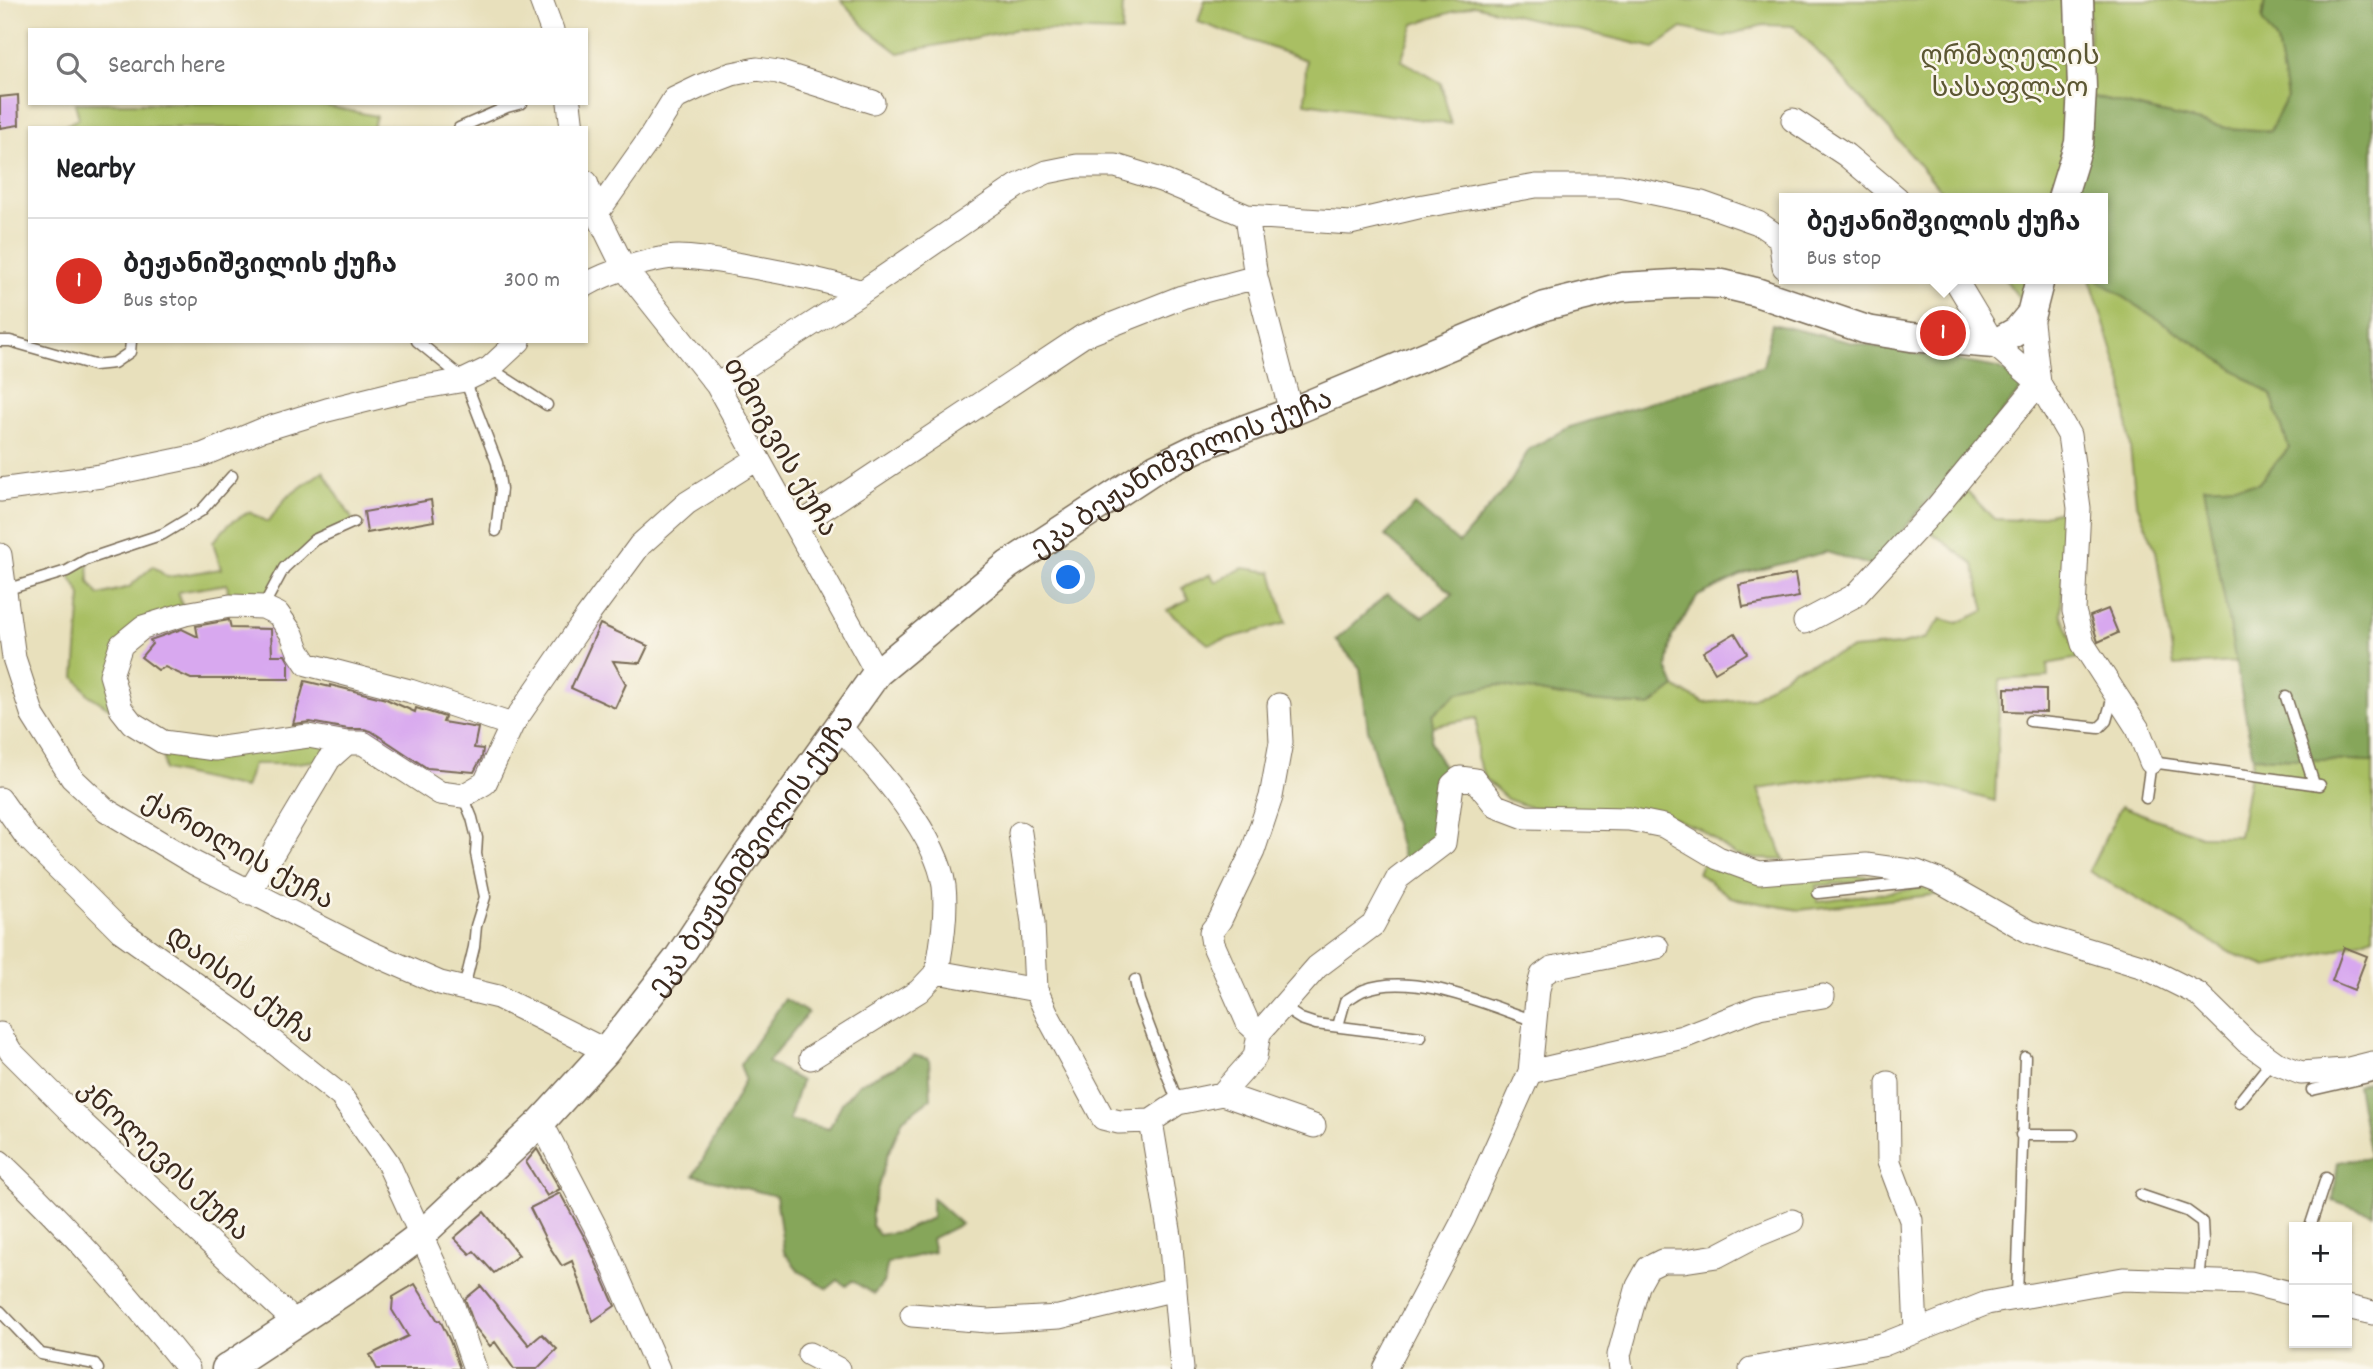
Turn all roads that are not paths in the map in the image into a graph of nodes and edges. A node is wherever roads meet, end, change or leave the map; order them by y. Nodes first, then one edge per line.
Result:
1 (541, 0) edge
2 (2079, 0) edge
3 (551, 28) edge
4 (873, 102) dead end
5 (514, 105) edge
6 (569, 105) edge
7 (1793, 120) dead end
8 (464, 126) edge
9 (572, 126) edge
10 (588, 188) edge
11 (1890, 193) edge
12 (2064, 193) edge
13 (597, 214) junction
14 (1247, 216) junction
15 (1779, 237) edge
16 (624, 268) junction
17 (1256, 277) junction
18 (588, 284) edge
19 (1958, 284) edge
20 (2039, 284) edge
21 (1787, 291) edge
22 (862, 292) junction
23 (2031, 314) junction
24 (0, 341) edge
25 (131, 343) edge
26 (419, 343) edge
27 (517, 343) edge
28 (1994, 344) junction
29 (490, 368) junction
30 (465, 380) junction
31 (2039, 383) junction
32 (717, 385) junction
33 (547, 405) dead end
34 (1291, 412) junction
35 (757, 459) junction
36 (232, 476) dead end
37 (0, 490) edge
38 (354, 522) dead end
39 (796, 527) junction
40 (496, 531) dead end
41 (0, 555) edge
42 (5, 590) junction
43 (263, 607) junction
44 (1805, 622) dead end
45 (877, 673) junction
46 (2114, 694) junction
47 (2286, 697) dead end
48 (1279, 705) dead end
49 (2030, 721) dead end
50 (512, 725) junction
51 (839, 726) junction
52 (347, 744) junction
53 (2151, 762) junction
54 (463, 796) junction
55 (2146, 798) dead end
56 (0, 799) edge
57 (1020, 833) dead end
58 (1950, 887) junction
59 (249, 892) junction
60 (1818, 893) dead end
61 (1657, 947) dead end
62 (937, 972) junction
63 (1135, 980) dead end
64 (464, 988) junction
65 (1036, 990) junction
66 (1823, 996) dead end
67 (1282, 1007) junction
68 (1535, 1021) junction
69 (1338, 1027) junction
70 (1259, 1033) junction
71 (0, 1034) edge
72 (1421, 1037) dead end
73 (606, 1051) junction
74 (2025, 1057) dead end
75 (811, 1058) dead end
76 (2276, 1063) junction
77 (2373, 1063) edge
78 (1530, 1072) junction
79 (2373, 1076) edge
80 (1888, 1083) dead end
81 (2312, 1090) dead end
82 (1222, 1094) junction
83 (2239, 1102) dead end
84 (1178, 1103) junction
85 (1151, 1121) junction
86 (541, 1122) junction
87 (1314, 1126) dead end
88 (2021, 1135) junction
89 (2073, 1135) dead end
90 (0, 1162) edge
91 (2326, 1178) dead end
92 (2140, 1195) dead end
93 (1792, 1221) dead end
94 (2312, 1222) edge
95 (422, 1234) junction
96 (2199, 1282) junction
97 (1175, 1289) junction
98 (2289, 1293) edge
99 (2017, 1297) junction
100 (2352, 1298) edge
101 (2352, 1308) edge
102 (0, 1311) edge
103 (2373, 1312) edge
104 (912, 1315) dead end
105 (296, 1323) junction
106 (1916, 1331) junction
107 (809, 1354) dead end
108 (97, 1369) edge
109 (188, 1369) edge
110 (226, 1369) edge
111 (475, 1369) edge
112 (658, 1369) edge
113 (838, 1369) edge
114 (1182, 1369) edge
115 (1385, 1369) edge
116 (1621, 1369) edge
117 (1751, 1369) edge

1 - 3 street
2 - 12 street
4 - 13 street
5 - 8 lane
6 - 9 street
7 - 11 street
10 - 13 street, თმოგვის ქუჩა
13 - 16 street, თმოგვის ქუჩა
14 - 15 street
14 - 17 street
14 - 22 street
16 - 18 street
16 - 22 street
16 - 32 street, თმოგვის ქუჩა
17 - 34 street
17 - 39 street
19 - 28 street
20 - 23 street
21 - 28 street, ეკა ბეჟანიშვილის ქუჩა
21 - 34 street, ეკა ბეჟანიშვილის ქუჩა
22 - 32 street
23 - 28 street
23 - 31 street
24 - 25 lane
26 - 30 lane
27 - 29 street
28 - 31 street
29 - 30 street
29 - 33 lane
30 - 37 street
30 - 40 lane
31 - 44 street
31 - 46 street
32 - 35 street, თმოგვის ქუჩა
34 - 45 street, ეკა ბეჟანიშვილის ქუჩა
35 - 39 street, თმოგვის ქუჩა
35 - 50 street
36 - 42 lane
38 - 43 lane
39 - 45 street, თმოგვის ქუჩა
41 - 42 street, ქართლის ქუჩა
42 - 59 street, ქართლის ქუჩა
43 - 50 street
43 - 52 street
45 - 51 street, ეკა ბეჟანიშვილის ქუჩა
46 - 49 lane
46 - 53 street
47 - 53 lane
48 - 70 street
50 - 54 street
51 - 62 street
51 - 73 street, ეკა ბეჟანიშვილის ქუჩა
52 - 54 street
52 - 59 street
53 - 55 lane
54 - 64 lane
56 - 95 street, დაისის ქუჩა
57 - 65 street
58 - 60 lane
58 - 67 street
58 - 76 street
59 - 64 street, ქართლის ქუჩა
61 - 68 street
62 - 65 street
62 - 75 street
63 - 84 lane
64 - 73 street, ქართლის ქუჩა
65 - 85 street
66 - 78 street
67 - 69 lane
67 - 70 street
68 - 69 lane
68 - 78 street
69 - 72 lane
70 - 82 street
71 - 105 street, კნოლევის ქუჩა
73 - 86 street, ეკა ბეჟანიშვილის ქუჩა
74 - 88 lane
76 - 77 street
76 - 83 lane
78 - 115 street
79 - 81 lane
80 - 106 street
82 - 84 street
82 - 87 street
84 - 85 street
85 - 97 street
86 - 95 street, ეკა ბეჟანიშვილის ქუჩა
86 - 112 street
88 - 89 lane
88 - 99 lane
90 - 109 street
91 - 94 lane
92 - 96 lane
93 - 116 street
95 - 105 street, ეკა ბეჟანიშვილის ქუჩა
95 - 111 street, დაისის ქუჩა
96 - 98 street
96 - 99 street
97 - 104 street
97 - 114 street
99 - 106 street
100 - 103 lane
101 - 103 street
102 - 108 lane
105 - 110 street, ეკა ბეჟანიშვილის ქუჩა
106 - 117 street
107 - 113 street

